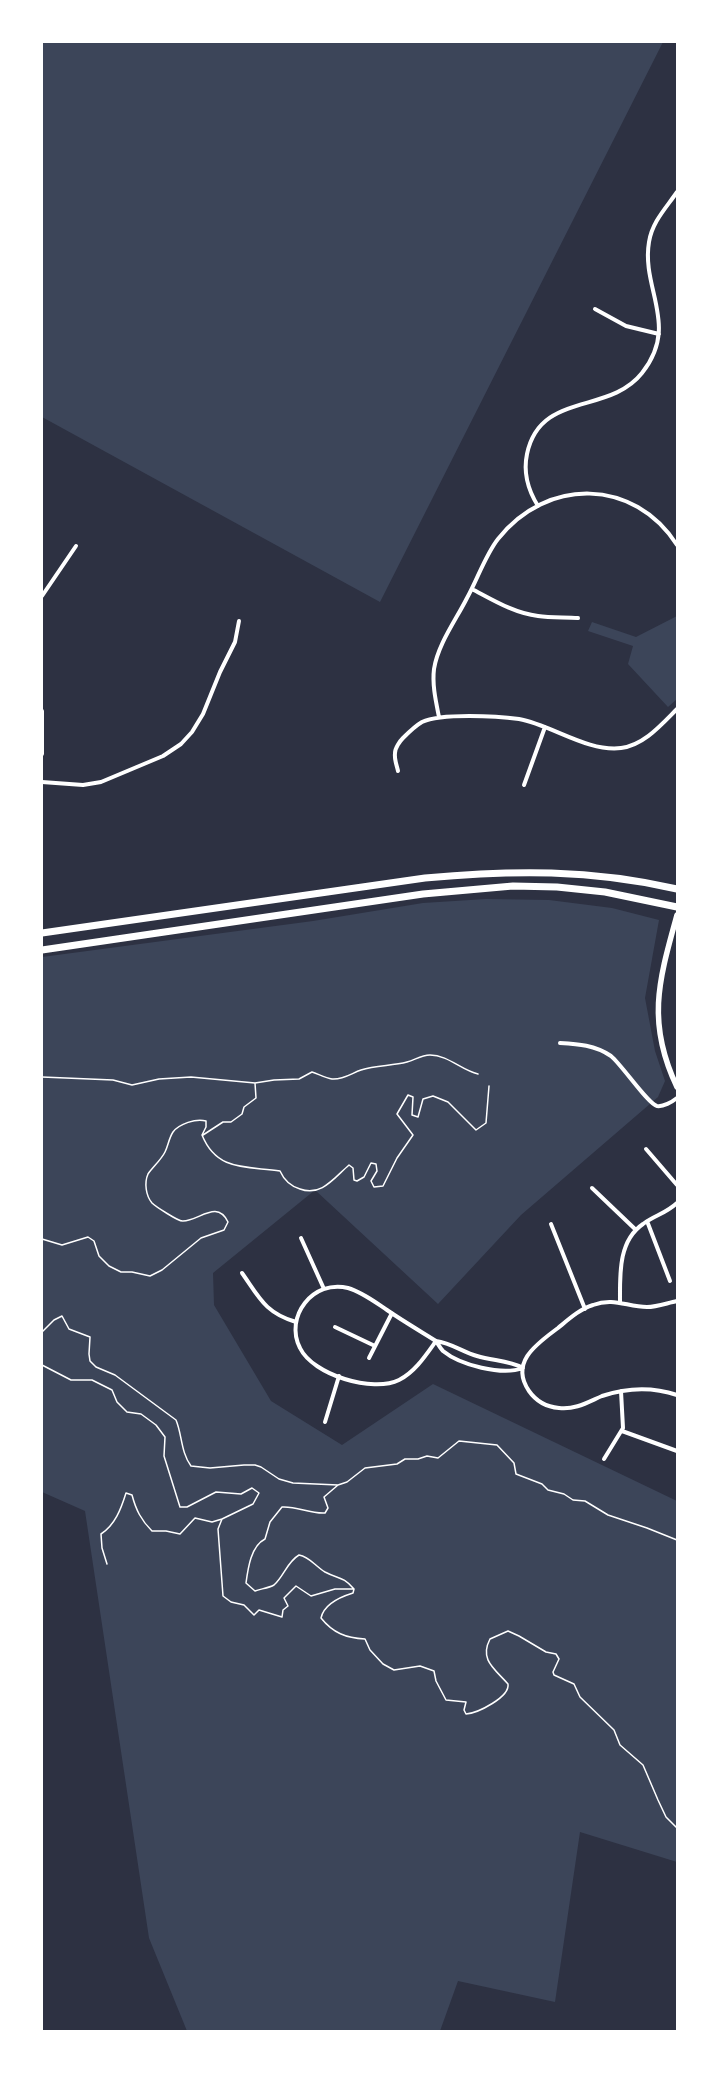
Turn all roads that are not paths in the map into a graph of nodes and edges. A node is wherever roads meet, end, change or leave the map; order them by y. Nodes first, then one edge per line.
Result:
1 (677, 193) edge
2 (595, 309) dead end
3 (659, 334) junction
4 (538, 506) junction
5 (677, 545) edge
6 (76, 546) dead end
7 (472, 589) junction
8 (42, 596) edge
9 (578, 618) dead end
10 (239, 621) dead end
11 (677, 709) edge
12 (42, 711) edge
13 (439, 717) junction
14 (545, 727) junction
15 (42, 754) edge
16 (398, 771) dead end
17 (42, 782) edge
18 (524, 785) dead end
19 (677, 889) edge
20 (677, 907) edge
21 (677, 915) edge
22 (42, 933) edge
23 (42, 950) edge
24 (560, 1043) dead end
25 (677, 1087) edge
26 (677, 1098) edge
27 (646, 1149) dead end
28 (677, 1185) edge
29 (592, 1188) dead end
30 (677, 1203) edge
31 (647, 1221) junction
32 (550, 1224) dead end
33 (636, 1230) junction
34 (301, 1238) dead end
35 (242, 1273) dead end
36 (670, 1281) dead end
37 (324, 1289) junction
38 (677, 1301) edge
39 (620, 1302) junction
40 (585, 1309) junction
41 (392, 1313) junction
42 (296, 1322) junction
43 (335, 1327) dead end
44 (436, 1341) junction
45 (375, 1346) junction
46 (369, 1358) dead end
47 (523, 1368) junction
48 (339, 1376) junction
49 (621, 1392) junction
50 (677, 1395) edge
51 (325, 1422) dead end
52 (622, 1431) junction
53 (677, 1451) edge
54 (604, 1460) dead end

1 - 3 street
2 - 3 street
3 - 4 street
4 - 5 street
4 - 7 street
6 - 8 street
7 - 9 street
7 - 13 street
10 - 17 street
11 - 14 street
12 - 15 street
13 - 14 street
13 - 16 street
14 - 18 street
19 - 22 highway
20 - 23 highway
21 - 25 street
24 - 26 street
27 - 28 street
29 - 33 street
30 - 31 street
31 - 33 street
31 - 36 street
32 - 40 street
33 - 39 street
34 - 37 street
35 - 42 street
37 - 41 street
37 - 42 street
38 - 39 street
39 - 40 street
40 - 47 street
41 - 44 street
41 - 45 street
42 - 48 street
43 - 45 street
44 - 47 street
44 - 47 street
44 - 48 street
45 - 46 street
47 - 49 street
48 - 51 street
49 - 50 street
49 - 52 street
52 - 53 street
52 - 54 street

